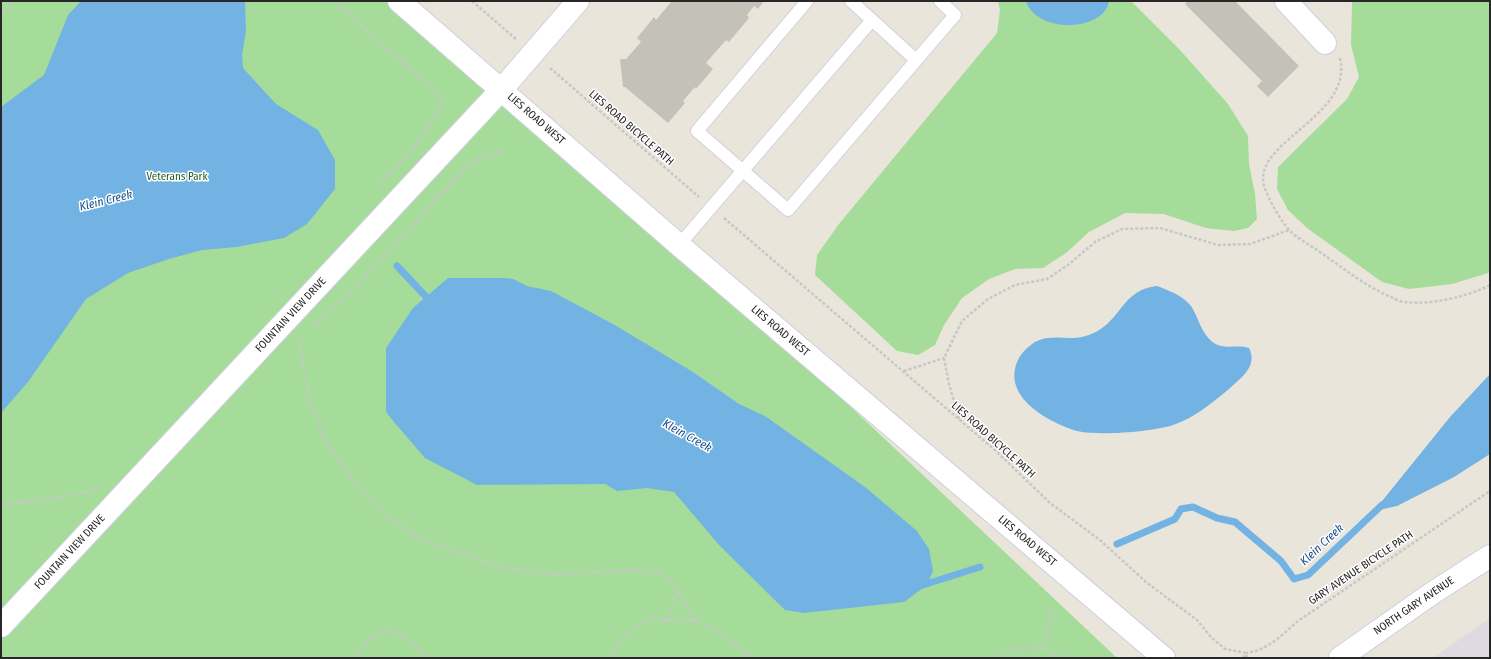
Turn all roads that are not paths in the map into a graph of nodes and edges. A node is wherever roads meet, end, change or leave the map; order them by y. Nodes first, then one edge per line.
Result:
1 (399, 1) edge
2 (578, 1) edge
3 (807, 1) edge
4 (851, 1) edge
5 (940, 1) edge
6 (1286, 1) edge
7 (872, 20) junction
8 (1325, 43) road end
9 (916, 60) junction
10 (502, 89) junction
11 (743, 171) junction
12 (679, 245) junction
13 (1490, 556) edge
14 (1, 626) edge
15 (1164, 658) edge
16 (1340, 658) edge

1 - 10 street, LIES ROAD WEST
2 - 10 street, FOUNTAIN VIEW DRIVE
3 - 11 lane
4 - 7 lane
5 - 9 lane
6 - 8 street
7 - 9 lane
7 - 11 lane
9 - 11 lane
10 - 12 street, LIES ROAD WEST
10 - 14 street, FOUNTAIN VIEW DRIVE
11 - 12 lane
12 - 15 street, LIES ROAD WEST
13 - 16 street, NORTH GARY AVENUE

